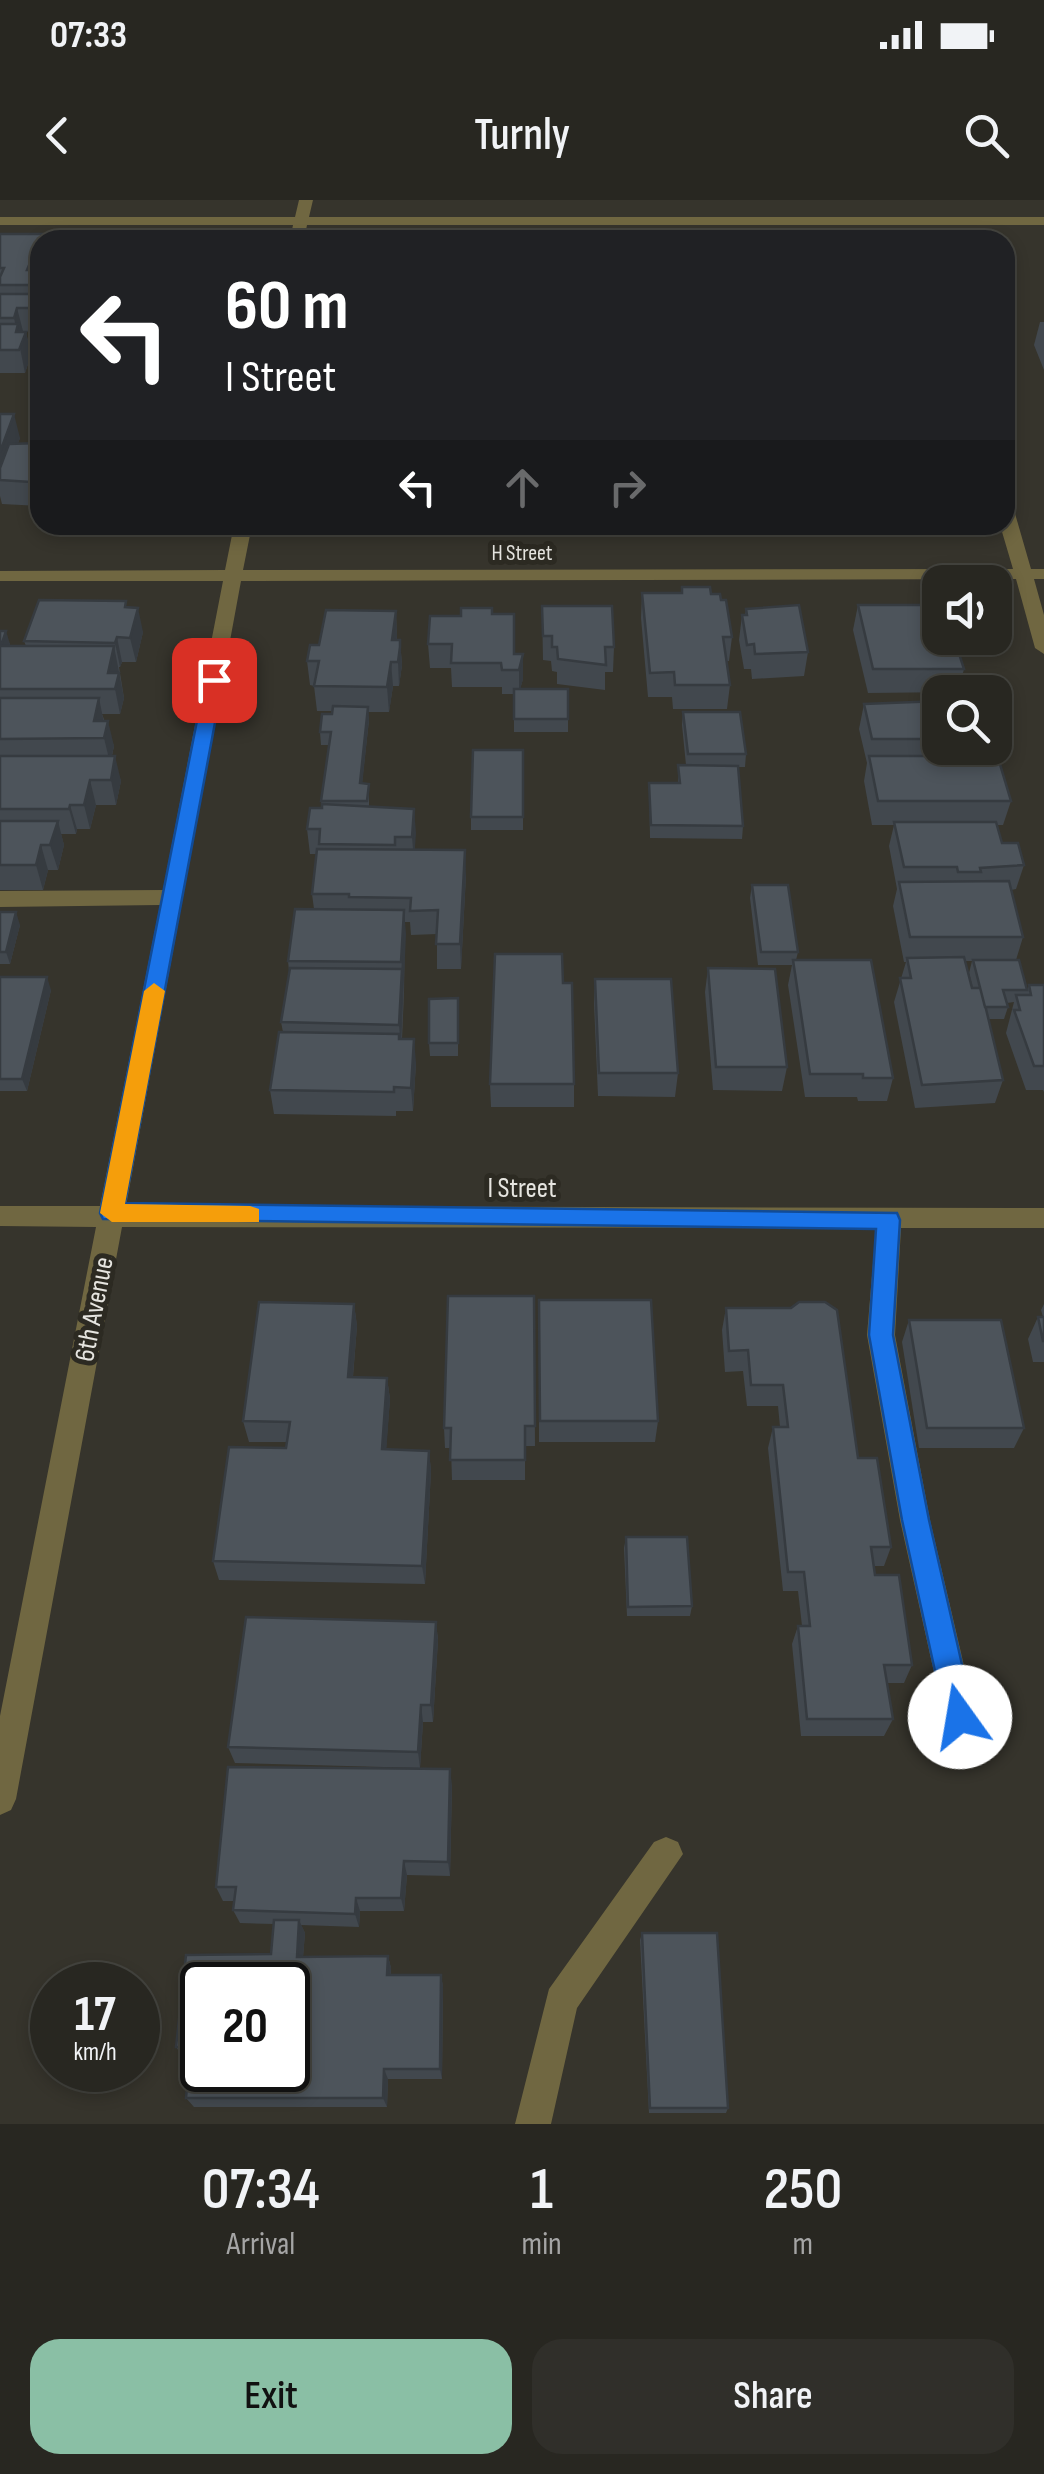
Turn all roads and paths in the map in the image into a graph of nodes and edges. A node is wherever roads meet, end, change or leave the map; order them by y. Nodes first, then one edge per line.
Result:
1 (306, 200) edge
2 (906, 202) edge
3 (0, 221) edge
4 (912, 221) junction
5 (1044, 221) edge
6 (302, 222) junction
7 (300, 230) edge
8 (915, 230) edge
9 (1015, 531) edge
10 (241, 535) edge
11 (1035, 574) edge
12 (0, 576) edge
13 (234, 576) junction
14 (1044, 648) edge
15 (172, 897) junction
16 (0, 899) edge
17 (112, 1213) junction
18 (0, 1216) edge
19 (1044, 1218) edge
20 (889, 1220) junction
21 (960, 1717) dead end
22 (0, 1799) edge
23 (666, 1854) dead end
24 (533, 2124) edge

1 - 6 street
2 - 4 street
3 - 6 street
4 - 5 street
4 - 6 street
4 - 8 street
6 - 7 street
9 - 11 street
10 - 13 street, 6th Avenue
11 - 13 street, H Street
11 - 14 street
12 - 13 street, H Street
13 - 15 street, 6th Avenue
15 - 16 street
15 - 17 street, 6th Avenue
17 - 18 street, I Street
17 - 20 street, I Street
17 - 22 street, 6th Avenue
19 - 20 street, I Street
20 - 21 street
23 - 24 street

